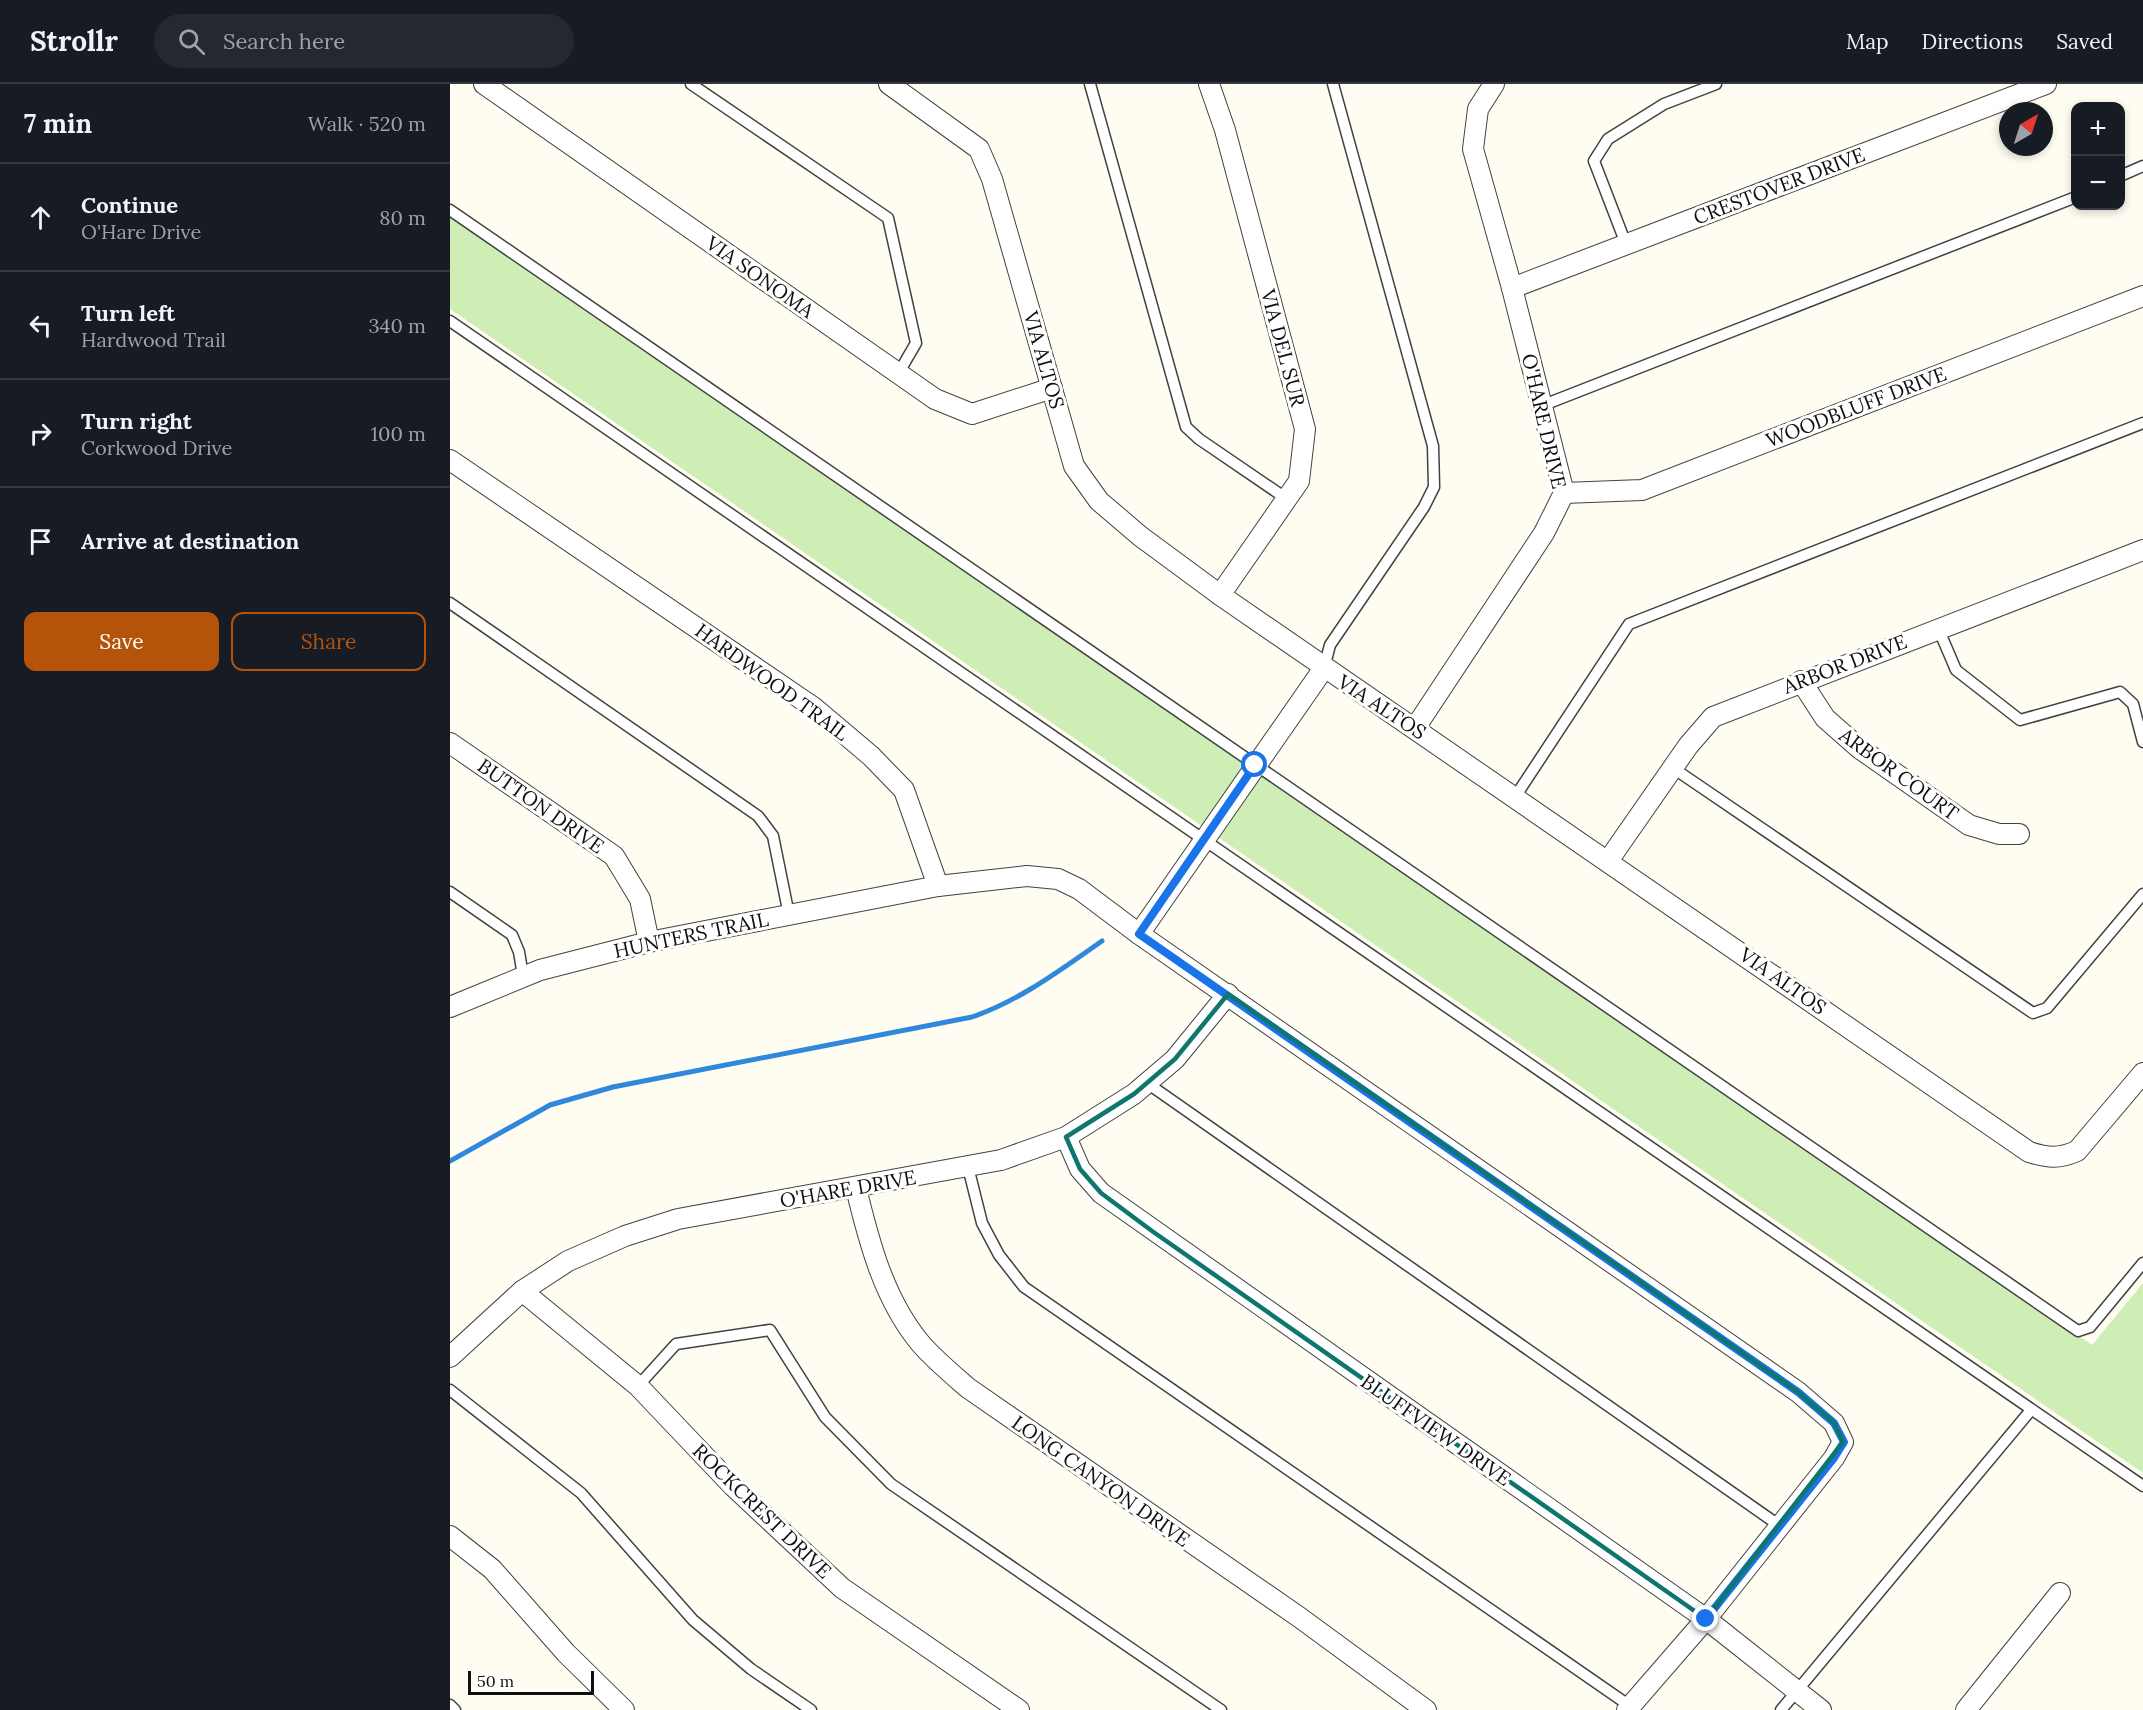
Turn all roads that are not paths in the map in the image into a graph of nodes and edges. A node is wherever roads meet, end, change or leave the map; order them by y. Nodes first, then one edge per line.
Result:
1 (484, 84) edge
2 (691, 84) edge
3 (890, 84) edge
4 (1090, 84) edge
5 (1209, 84) edge
6 (1333, 84) edge
7 (1494, 84) edge
8 (1716, 84) edge
9 (2046, 84) edge
10 (2143, 166) edge
11 (2125, 174) edge
12 (2071, 199) edge
13 (450, 210) edge
14 (1626, 244) junction
15 (1512, 288) junction
16 (2143, 296) edge
17 (450, 321) edge
18 (898, 374) junction
19 (1052, 388) junction
20 (1541, 406) junction
21 (2143, 423) edge
22 (450, 460) edge
23 (1564, 493) junction
24 (1287, 499) junction
25 (2143, 549) edge
26 (1220, 595) junction
27 (450, 603) edge
28 (1938, 628) junction
29 (1324, 668) junction
30 (1801, 681) junction
31 (1415, 728) junction
32 (2143, 742) edge
33 (450, 743) edge
34 (1255, 765) junction
35 (1673, 768) junction
36 (1515, 797) junction
37 (2019, 834) dead end
38 (1204, 839) junction
39 (1608, 861) junction
40 (938, 886) junction
41 (450, 892) edge
42 (2143, 894) edge
43 (789, 915) junction
44 (1139, 934) junction
45 (649, 942) junction
46 (523, 976) junction
47 (1228, 994) junction
48 (450, 1007) edge
49 (2143, 1073) edge
50 (1147, 1083) junction
51 (1066, 1137) junction
52 (968, 1167) junction
53 (856, 1188) junction
54 (2143, 1263) edge
55 (522, 1291) junction
56 (450, 1357) edge
57 (638, 1386) junction
58 (450, 1389) edge
59 (2031, 1410) junction
60 (2143, 1486) edge
61 (1780, 1526) junction
62 (450, 1536) edge
63 (2060, 1593) dead end
64 (1706, 1619) junction
65 (1797, 1690) junction
66 (450, 1704) edge
67 (1628, 1708) edge
68 (455, 1710) edge
69 (624, 1710) edge
70 (811, 1710) edge
71 (1019, 1710) edge
72 (1221, 1710) edge
73 (1426, 1710) edge
74 (1781, 1710) edge
75 (1821, 1710) edge
76 (1966, 1710) edge

1 - 18 street, VIA SONOMA
2 - 18 lane
3 - 19 street, VIA ALTOS
4 - 24 lane
5 - 24 street, VIA DEL SUR
6 - 29 lane
7 - 15 street, O'HARE DRIVE
8 - 14 lane
9 - 14 street, CRESTOVER DRIVE
10 - 11 lane
12 - 20 lane
13 - 34 lane
14 - 15 street, CRESTOVER DRIVE
15 - 20 street, O'HARE DRIVE
16 - 23 street, WOODBLUFF DRIVE
17 - 38 lane
18 - 19 street, VIA SONOMA
19 - 26 street, VIA ALTOS
20 - 23 street, O'HARE DRIVE
21 - 36 lane
22 - 40 street, HARDWOOD TRAIL
23 - 31 street, O'HARE DRIVE
24 - 26 street, VIA DEL SUR
25 - 28 street, ARBOR DRIVE
26 - 29 street, VIA ALTOS
27 - 43 lane
28 - 30 street, ARBOR DRIVE
28 - 32 lane
29 - 31 street, VIA ALTOS
29 - 34 street
30 - 35 street, ARBOR DRIVE
30 - 37 street, ARBOR COURT
31 - 36 street, VIA ALTOS
33 - 45 street, BUTTON DRIVE
34 - 38 street
34 - 54 lane
35 - 39 street, ARBOR DRIVE
35 - 42 lane
36 - 39 street, VIA ALTOS
38 - 44 street
38 - 59 lane
39 - 49 street, VIA ALTOS
40 - 43 street, HUNTERS TRAIL
40 - 44 street
41 - 46 lane
43 - 45 street, HUNTERS TRAIL
44 - 47 street
45 - 46 street, HUNTERS TRAIL
46 - 48 street, HUNTERS TRAIL
47 - 50 street, O'HARE DRIVE
47 - 61 street
50 - 51 street, O'HARE DRIVE
50 - 61 lane
51 - 52 street, O'HARE DRIVE
51 - 64 street, BLUFFVIEW DRIVE
52 - 53 street, O'HARE DRIVE
52 - 67 lane
53 - 55 street, O'HARE DRIVE
53 - 73 street, LONG CANYON DRIVE
55 - 56 street, O'HARE DRIVE
55 - 57 street, ROCKCREST DRIVE
57 - 71 street, ROCKCREST DRIVE
57 - 72 lane
58 - 70 lane
59 - 60 lane
59 - 65 lane
61 - 64 street
62 - 69 street
63 - 76 street
64 - 65 street, BLUFFVIEW DRIVE
64 - 67 street
65 - 74 lane
65 - 75 street, BLUFFVIEW DRIVE
66 - 68 lane

